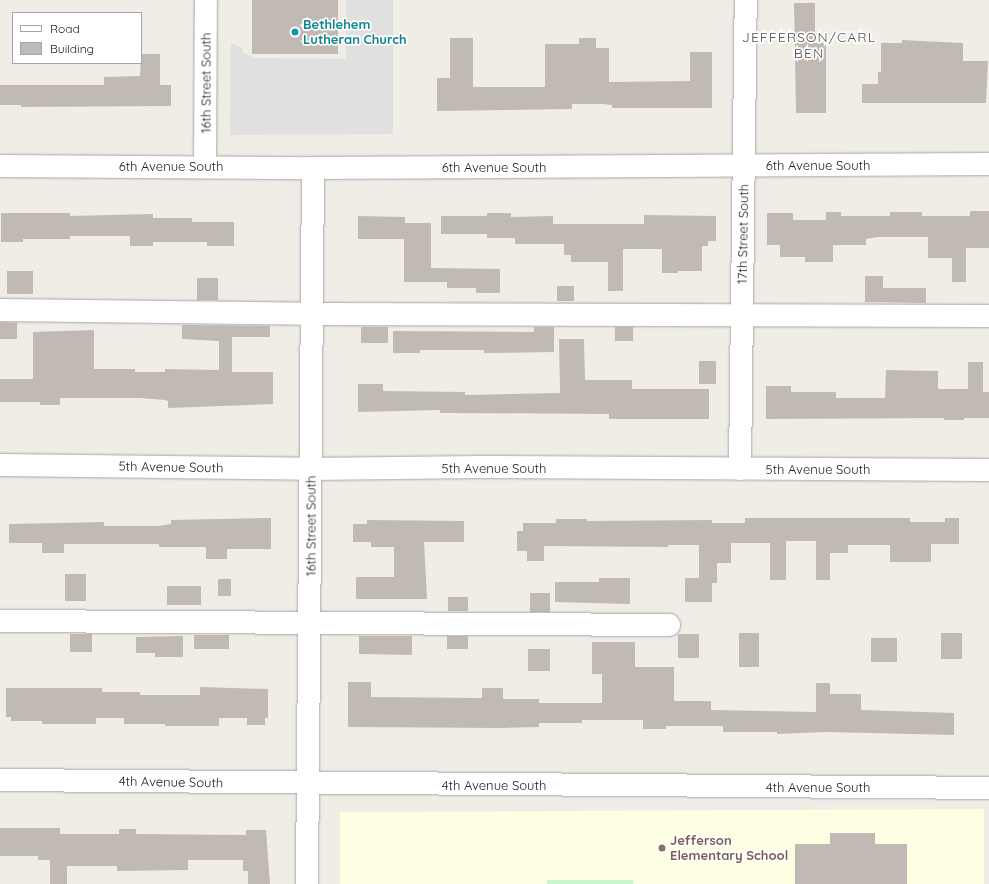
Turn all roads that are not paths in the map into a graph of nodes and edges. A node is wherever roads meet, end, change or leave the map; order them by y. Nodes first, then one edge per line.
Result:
1 (206, 0) edge
2 (746, 0) edge
3 (989, 164) edge
4 (745, 165) junction
5 (0, 166) edge
6 (205, 166) junction
7 (313, 168) junction
8 (0, 310) edge
9 (312, 314) junction
10 (741, 316) junction
11 (989, 316) edge
12 (0, 465) edge
13 (311, 469) junction
14 (740, 469) junction
15 (989, 470) edge
16 (0, 621) edge
17 (310, 624) junction
18 (669, 625) dead end
19 (0, 780) edge
20 (308, 784) junction
21 (989, 788) edge
22 (307, 884) edge

1 - 6 street, 16th Street South
2 - 4 street, 17th Street South
3 - 4 street, 6th Avenue South
4 - 7 street, 6th Avenue South
4 - 10 street, 17th Street South
5 - 6 street, 6th Avenue South
6 - 7 street, 6th Avenue South
7 - 9 street, 16th Street South
8 - 9 street
9 - 10 street
9 - 13 street, 16th Street South
10 - 11 street
10 - 14 street, 17th Street South
12 - 13 street, 5th Avenue South
13 - 14 street, 5th Avenue South
13 - 17 street, 16th Street South
14 - 15 street, 5th Avenue South
16 - 17 street
17 - 18 street
17 - 20 street, 16th Street South
19 - 20 street, 4th Avenue South
20 - 21 street, 4th Avenue South
20 - 22 street, 16th Street South

